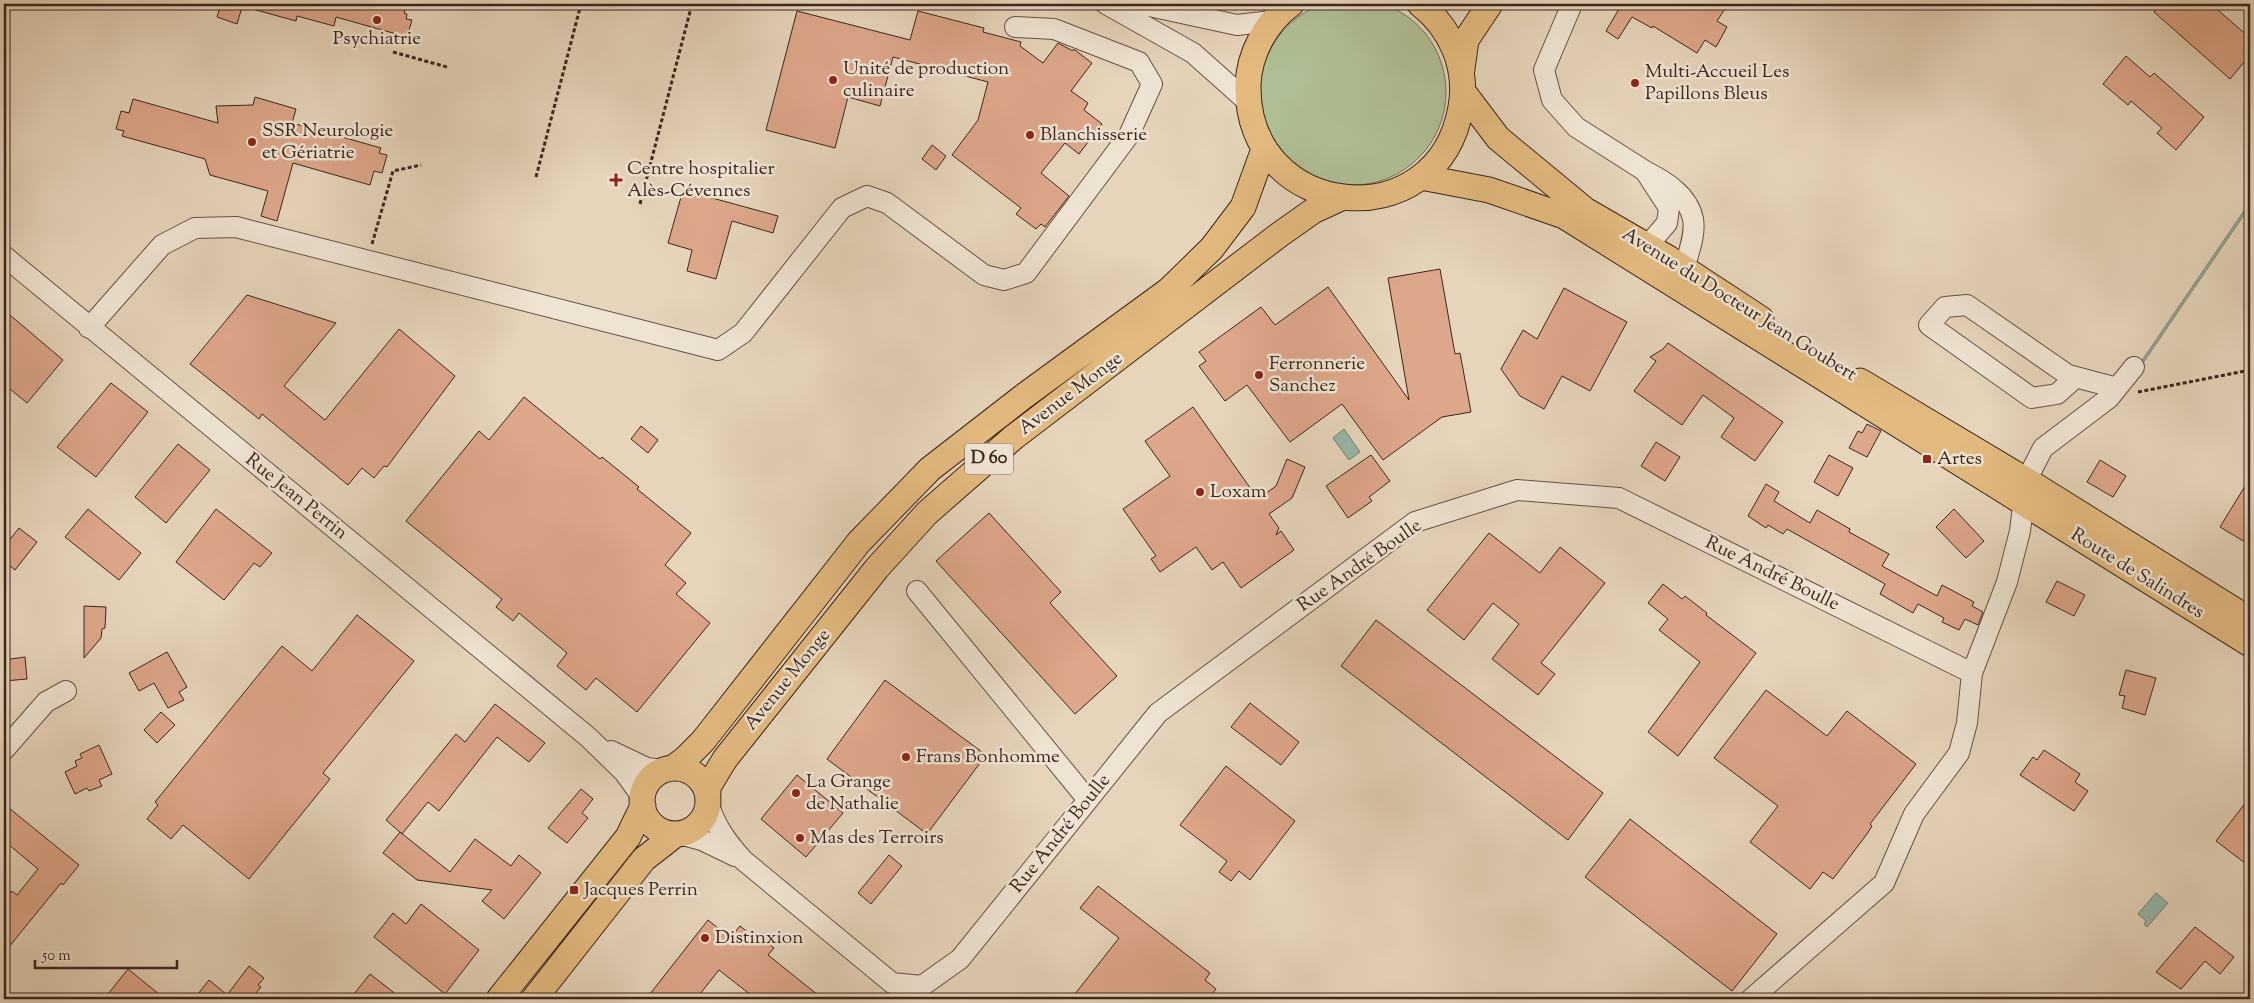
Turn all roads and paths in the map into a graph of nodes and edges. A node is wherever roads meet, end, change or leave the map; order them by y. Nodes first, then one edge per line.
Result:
1 (581, 4) edge
2 (692, 4) edge
3 (1106, 4) edge
4 (1140, 4) edge
5 (1291, 4) edge
6 (1420, 4) edge
7 (1490, 4) edge
8 (1572, 4) edge
9 (1272, 22) junction
10 (1015, 27) dead end
11 (393, 52) dead end
12 (448, 67) dead end
13 (1463, 81) junction
14 (1248, 102) junction
15 (1264, 149) junction
16 (421, 165) dead end
17 (1645, 171) junction
18 (536, 177) dead end
19 (1421, 177) junction
20 (1341, 198) junction
21 (640, 204) dead end
22 (1641, 253) junction
23 (4, 256) edge
24 (367, 260) junction
25 (1684, 268) junction
26 (89, 328) junction
27 (2134, 367) dead end
28 (2250, 370) edge
29 (2076, 377) junction
30 (2113, 393) junction
31 (2030, 491) junction
32 (917, 592) dead end
33 (2250, 620) edge
34 (2250, 644) edge
35 (1972, 673) junction
36 (66, 691) dead end
37 (588, 737) junction
38 (4, 750) edge
39 (668, 769) junction
40 (708, 798) junction
41 (1088, 800) junction
42 (642, 802) junction
43 (678, 834) junction
44 (743, 860) junction
45 (920, 993) edge
46 (499, 999) edge
47 (534, 999) edge
48 (1751, 999) edge

1 - 18 path
2 - 21 path
3 - 14 street
4 - 9 street
5 - 9 main road
6 - 13 main road
7 - 13 main road
8 - 17 street
9 - 14 main road
10 - 24 street
11 - 12 path
13 - 19 main road
13 - 22 main road, Avenue du Docteur Jean Goubert
14 - 15 main road
15 - 20 main road
15 - 39 main road, Avenue Monge / D 60
16 - 24 path
17 - 22 street
17 - 25 street
19 - 20 main road
19 - 22 main road, Avenue du Docteur Jean Goubert
20 - 40 main road, Avenue Monge / D 60
22 - 25 main road, Avenue du Docteur Jean Goubert
22 - 31 main road, Avenue du Docteur Jean Goubert
23 - 26 street, Rue Jean Perrin
24 - 26 street
25 - 31 main road, Avenue du Docteur Jean Goubert
26 - 37 street, Rue Jean Perrin
27 - 30 street
28 - 30 path
29 - 29 street
29 - 30 street
30 - 31 street
31 - 33 main road, Route de Salindres
31 - 34 main road, Route de Salindres
31 - 35 street
32 - 41 street
35 - 41 street, Rue André Boulle
35 - 48 street
36 - 38 street
37 - 39 street, Rue Jean Perrin
37 - 42 street, Rue Jean Perrin
39 - 40 main road
39 - 42 main road
40 - 43 main road
40 - 44 street, Rue André Boulle
41 - 45 street, Rue André Boulle
42 - 43 main road
42 - 46 main road
43 - 44 street, Rue André Boulle
43 - 47 main road
44 - 45 street, Rue André Boulle

